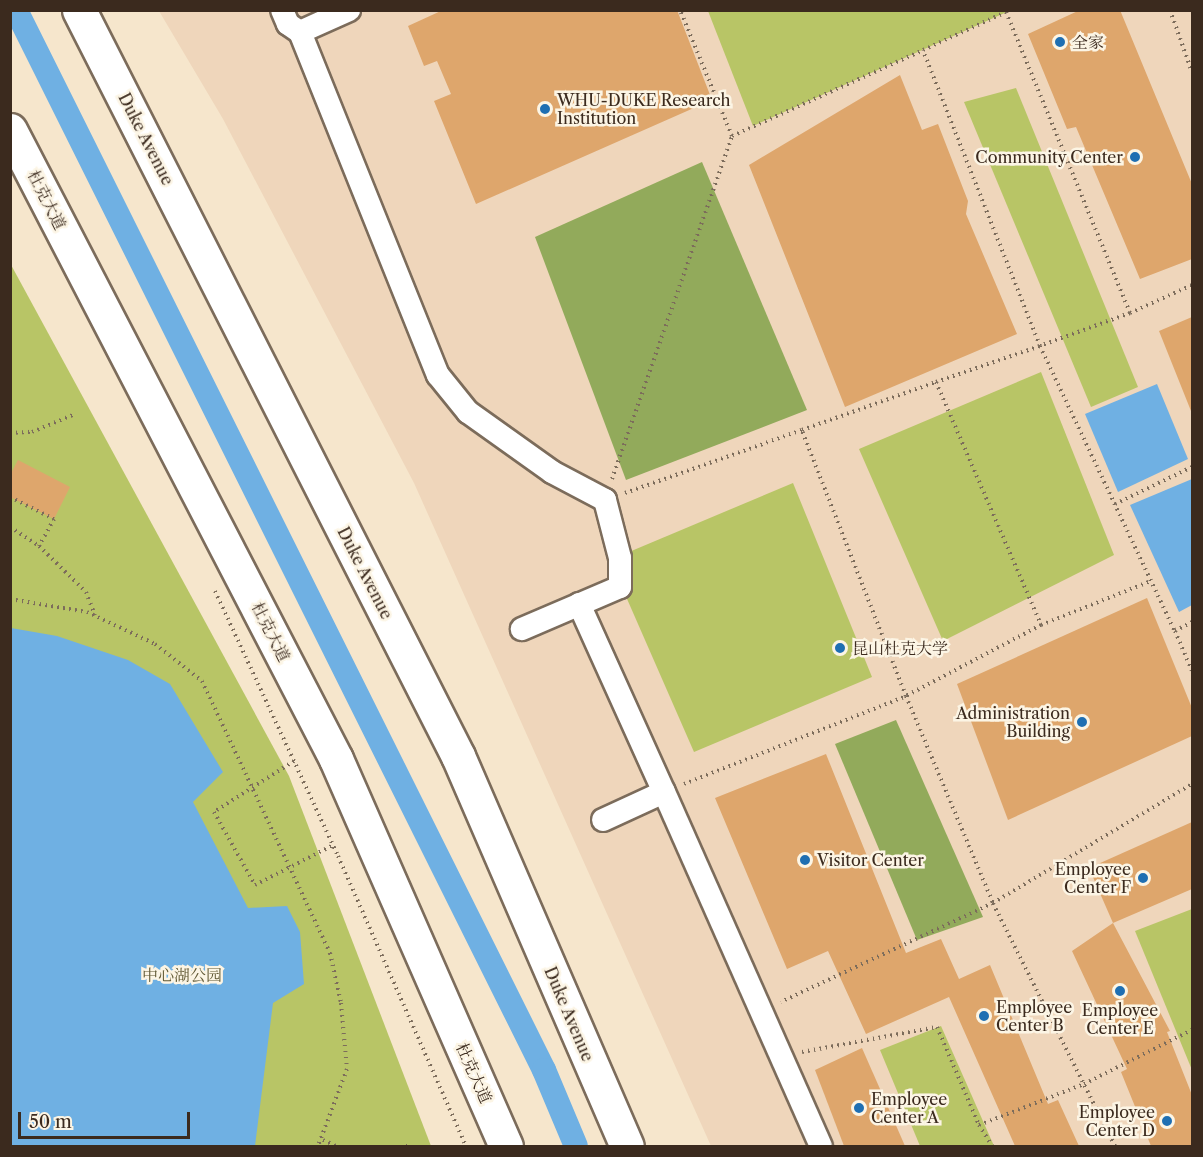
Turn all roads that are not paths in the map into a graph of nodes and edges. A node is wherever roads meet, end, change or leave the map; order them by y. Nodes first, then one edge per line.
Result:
1 (79, 10) edge
2 (282, 10) edge
3 (348, 10) edge
4 (300, 32) junction
5 (10, 130) edge
6 (579, 604) junction
7 (522, 628) dead end
8 (663, 792) junction
9 (603, 820) dead end
10 (506, 1146) edge
11 (627, 1146) edge
12 (821, 1146) edge

1 - 11 main road, Duke Avenue
2 - 4 street
3 - 4 street
4 - 6 street
5 - 10 main road, 杜克大道
6 - 7 street
6 - 8 street
8 - 9 street
8 - 12 street

